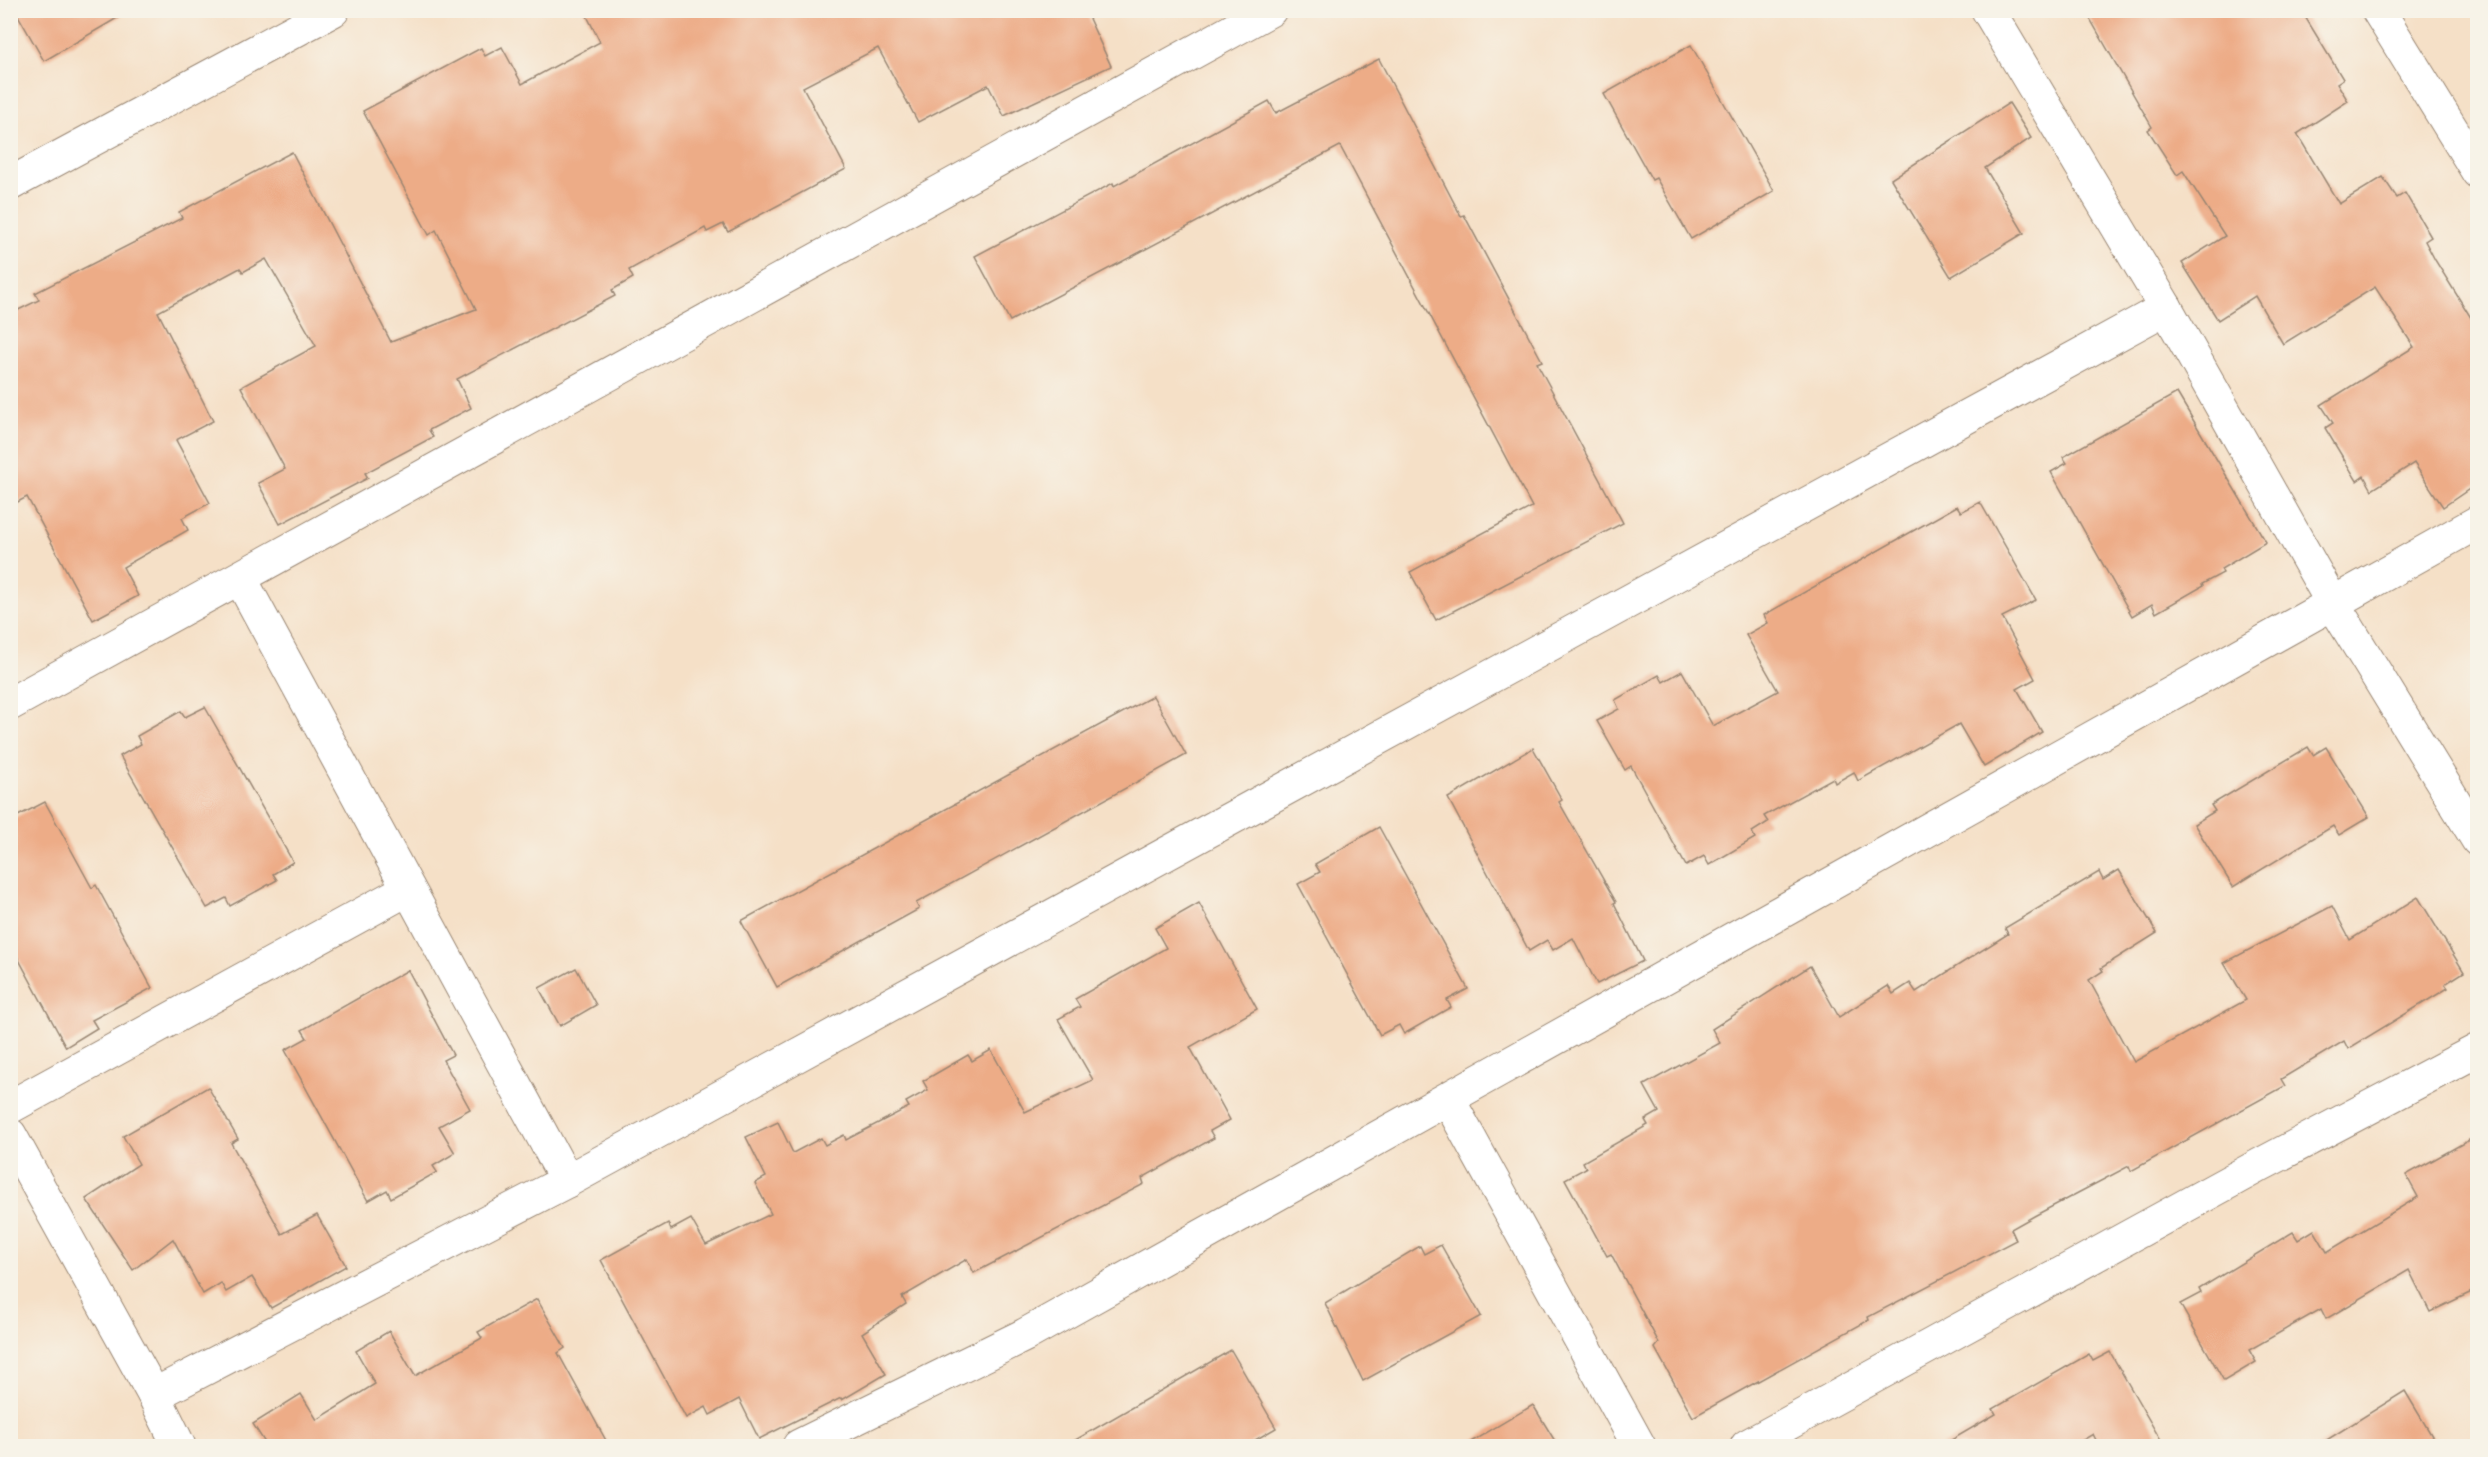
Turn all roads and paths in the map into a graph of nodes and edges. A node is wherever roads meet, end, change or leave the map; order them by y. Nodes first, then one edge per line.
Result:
1 (333, 10) edge
2 (1270, 10) edge
3 (1988, 10) edge
4 (2378, 10) edge
5 (2478, 172) edge
6 (10, 184) edge
7 (2166, 308) junction
8 (2478, 522) edge
9 (240, 578) junction
10 (2332, 602) junction
11 (10, 705) edge
12 (2478, 840) edge
13 (408, 889) junction
14 (2478, 1050) edge
15 (1448, 1099) junction
16 (10, 1107) edge
17 (10, 1135) edge
18 (567, 1180) junction
19 (154, 1395) junction
20 (179, 1446) edge
21 (799, 1446) edge
22 (1639, 1446) edge
23 (1747, 1446) edge

1 - 6 street
2 - 9 street
3 - 7 street
4 - 5 street
7 - 10 street
7 - 18 street
8 - 10 street
9 - 11 street
9 - 13 street
10 - 12 street
10 - 15 street
13 - 16 street
13 - 18 street
14 - 23 street
15 - 21 street
15 - 22 street
17 - 19 street
18 - 19 street
19 - 20 street

